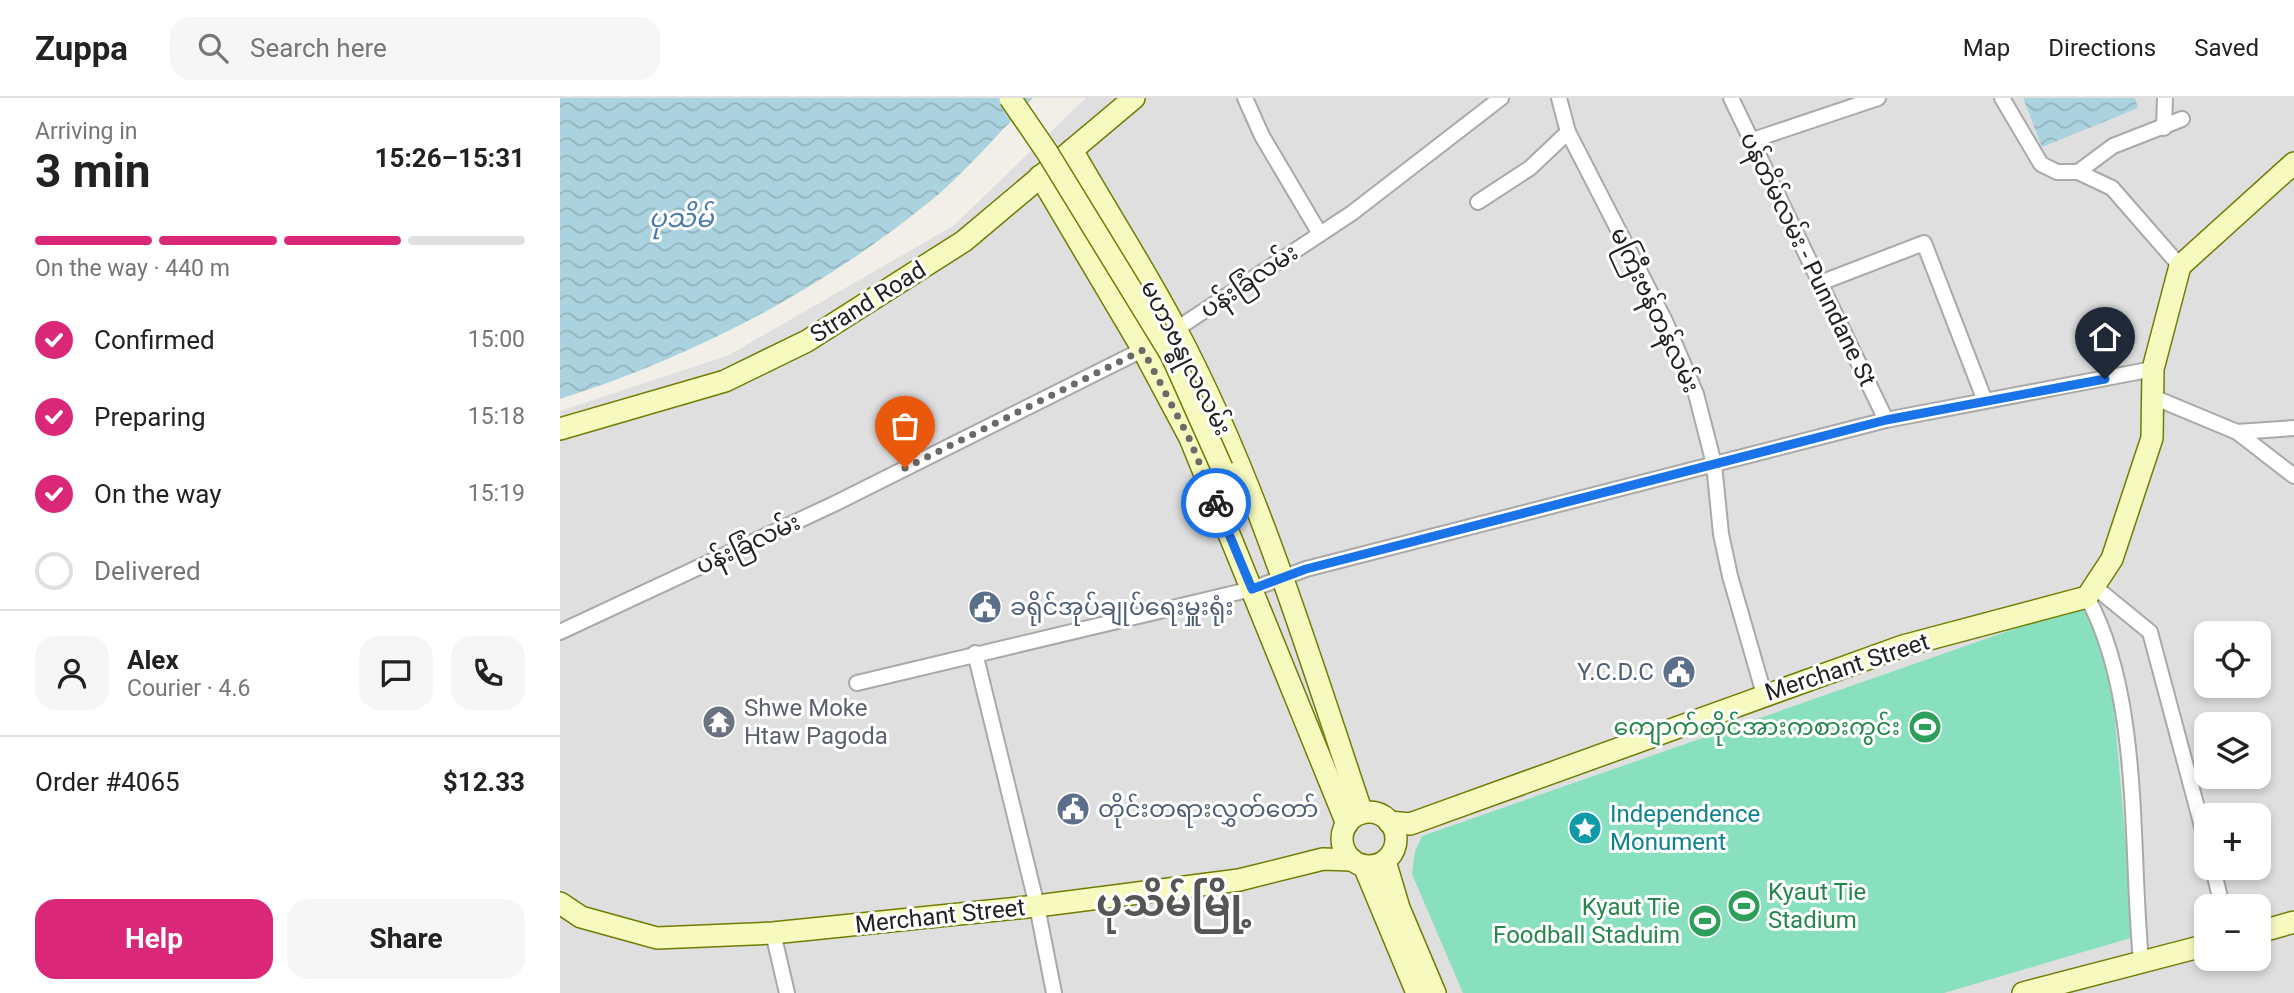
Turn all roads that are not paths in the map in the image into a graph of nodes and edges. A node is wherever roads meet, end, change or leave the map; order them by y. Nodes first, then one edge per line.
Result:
1 (1010, 98) edge
2 (1134, 98) edge
3 (1501, 98) edge
4 (1559, 98) edge
5 (1731, 98) edge
6 (1878, 98) edge
7 (2001, 98) edge
8 (2165, 98) edge
9 (1252, 101) edge
10 (2182, 119) dead end
11 (2164, 128) junction
12 (1569, 132) junction
13 (1750, 141) junction
14 (1072, 150) junction
15 (2294, 163) edge
16 (2078, 172) junction
17 (1040, 176) junction
18 (1478, 202) dead end
19 (1320, 234) junction
20 (2180, 266) junction
21 (1820, 283) junction
22 (1176, 329) junction
23 (1143, 350) junction
24 (2153, 369) junction
25 (2153, 397) junction
26 (1985, 401) junction
27 (1886, 420) junction
28 (2294, 428) edge
29 (560, 429) edge
30 (2237, 432) junction
31 (1714, 464) junction
32 (1222, 468) junction
33 (2294, 476) edge
34 (1251, 496) junction
35 (1218, 507) junction
36 (1282, 576) junction
37 (1252, 589) junction
38 (2092, 592) junction
39 (560, 632) edge
40 (975, 653) junction
41 (857, 683) dead end
42 (1764, 694) junction
43 (2196, 803) edge
44 (1398, 829) junction
45 (1353, 841) junction
46 (1385, 861) junction
47 (560, 903) edge
48 (1037, 906) junction
49 (2294, 922) edge
50 (2271, 929) edge
51 (773, 933) junction
52 (2194, 948) edge
53 (2141, 960) junction
54 (787, 993) edge
55 (1054, 993) edge
56 (1417, 993) edge
57 (1435, 993) edge
58 (2023, 993) edge

1 - 32 main road, bridge
2 - 14 main road, Strand Road
3 - 19 street, ပန်းခြံလမ်း
4 - 12 street, မကြီးဗန်တန်လမ်း
5 - 13 street, ပန်တိမ်လမ်း - Punndane St
6 - 13 street
7 - 16 street
8 - 11 street
9 - 19 street
10 - 11 street
11 - 16 street
12 - 18 street
12 - 31 street, မကြီးဗန်တန်လမ်း
13 - 21 street, ပန်တိမ်လမ်း - Punndane St
14 - 17 main road, Strand Road
14 - 22 main road, မဟာဗန္ဓုလလမ်း
15 - 20 main road
16 - 20 street
17 - 23 main road
17 - 29 main road, Strand Road
19 - 22 street, ပန်းခြံလမ်း
20 - 24 main road
21 - 26 street
21 - 27 street, ပန်တိမ်လမ်း - Punndane St
22 - 23 street, ပန်းခြံလမ်း
22 - 34 main road, မဟာဗန္ဓုလလမ်း
23 - 35 main road
23 - 39 street, ပန်းခြံလမ်း
24 - 25 main road
24 - 26 street
25 - 30 street
25 - 38 main road
26 - 27 street
27 - 31 street
28 - 30 street
30 - 33 street
31 - 36 street
31 - 42 street, မကြီးဗန်တန်လမ်း
32 - 34 main road
32 - 35 main road
34 - 36 main road, မဟာဗန္ဓုလလမ်း
35 - 37 main road
36 - 37 street
36 - 45 main road, မဟာဗန္ဓုလလမ်း
37 - 40 street
37 - 45 main road
38 - 42 main road, Merchant Street
38 - 43 street
38 - 53 street
40 - 41 street
40 - 48 street
42 - 44 main road, Merchant Street
44 - 45 main road
44 - 46 main road
45 - 46 main road
45 - 48 main road, Merchant Street
45 - 56 main road
46 - 57 main road
47 - 51 main road, Merchant Street
48 - 51 main road, Merchant Street
48 - 55 street
49 - 50 main road
51 - 54 street
52 - 53 main road
53 - 58 main road

